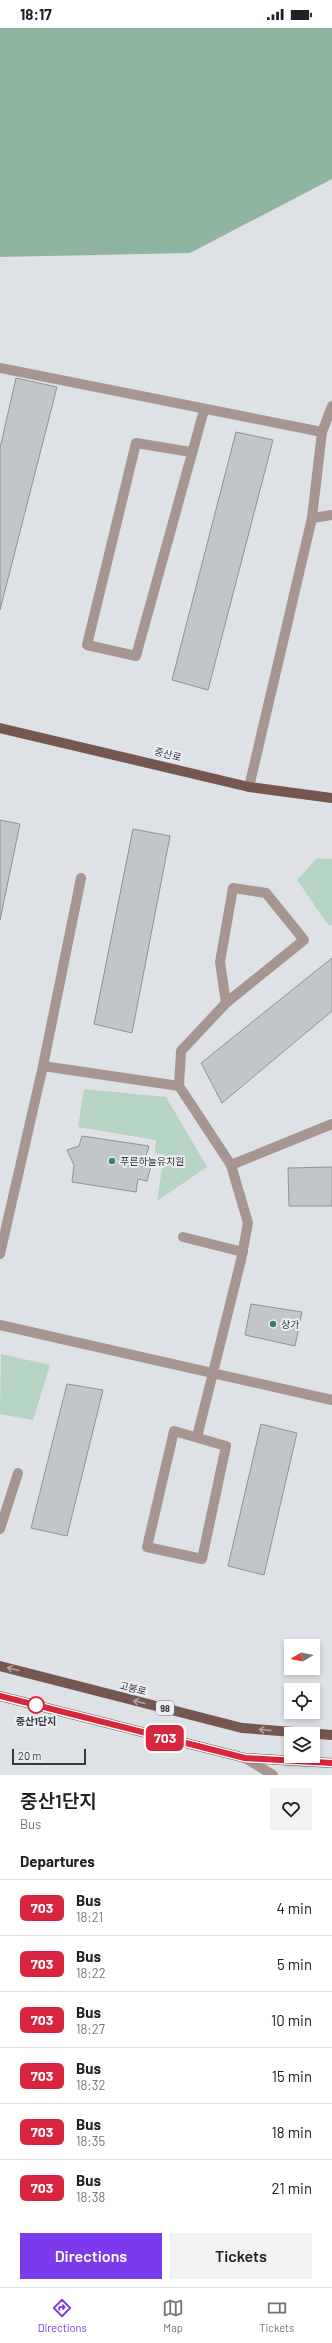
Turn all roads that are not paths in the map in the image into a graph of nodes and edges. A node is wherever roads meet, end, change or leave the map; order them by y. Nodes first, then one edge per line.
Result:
1 (0, 368) edge
2 (332, 406) edge
3 (204, 410) junction
4 (322, 432) junction
5 (191, 452) junction
6 (332, 515) edge
7 (312, 518) junction
8 (0, 728) edge
9 (249, 786) junction
10 (332, 798) edge
11 (81, 878) dead end
12 (226, 1003) junction
13 (43, 1066) junction
14 (179, 1086) junction
15 (332, 1124) edge
16 (231, 1165) junction
17 (183, 1237) dead end
18 (243, 1252) junction
19 (0, 1254) edge
20 (0, 1325) edge
21 (212, 1373) junction
22 (332, 1400) edge
23 (197, 1437) junction
24 (18, 1473) dead end
25 (0, 1529) edge
26 (0, 1666) edge
27 (0, 1696) edge
28 (332, 1735) edge
29 (245, 1758) junction
30 (332, 1763) edge
31 (273, 1775) edge

1 - 3 street
2 - 4 street
3 - 4 street
3 - 5 street
4 - 7 street
5 - 5 street
6 - 7 street
7 - 9 street
8 - 9 main road, 중산로
9 - 10 main road, 중산로
11 - 13 street
12 - 12 street
12 - 14 street
13 - 14 street
13 - 19 street
14 - 16 street
15 - 16 street
16 - 18 street
17 - 18 street
18 - 21 street
20 - 21 street
21 - 22 street
21 - 23 street
23 - 23 street
24 - 25 street
28 -> 26 main road, 고봉로 / 98
27 - 29 main road
29 - 30 main road
29 - 31 street

